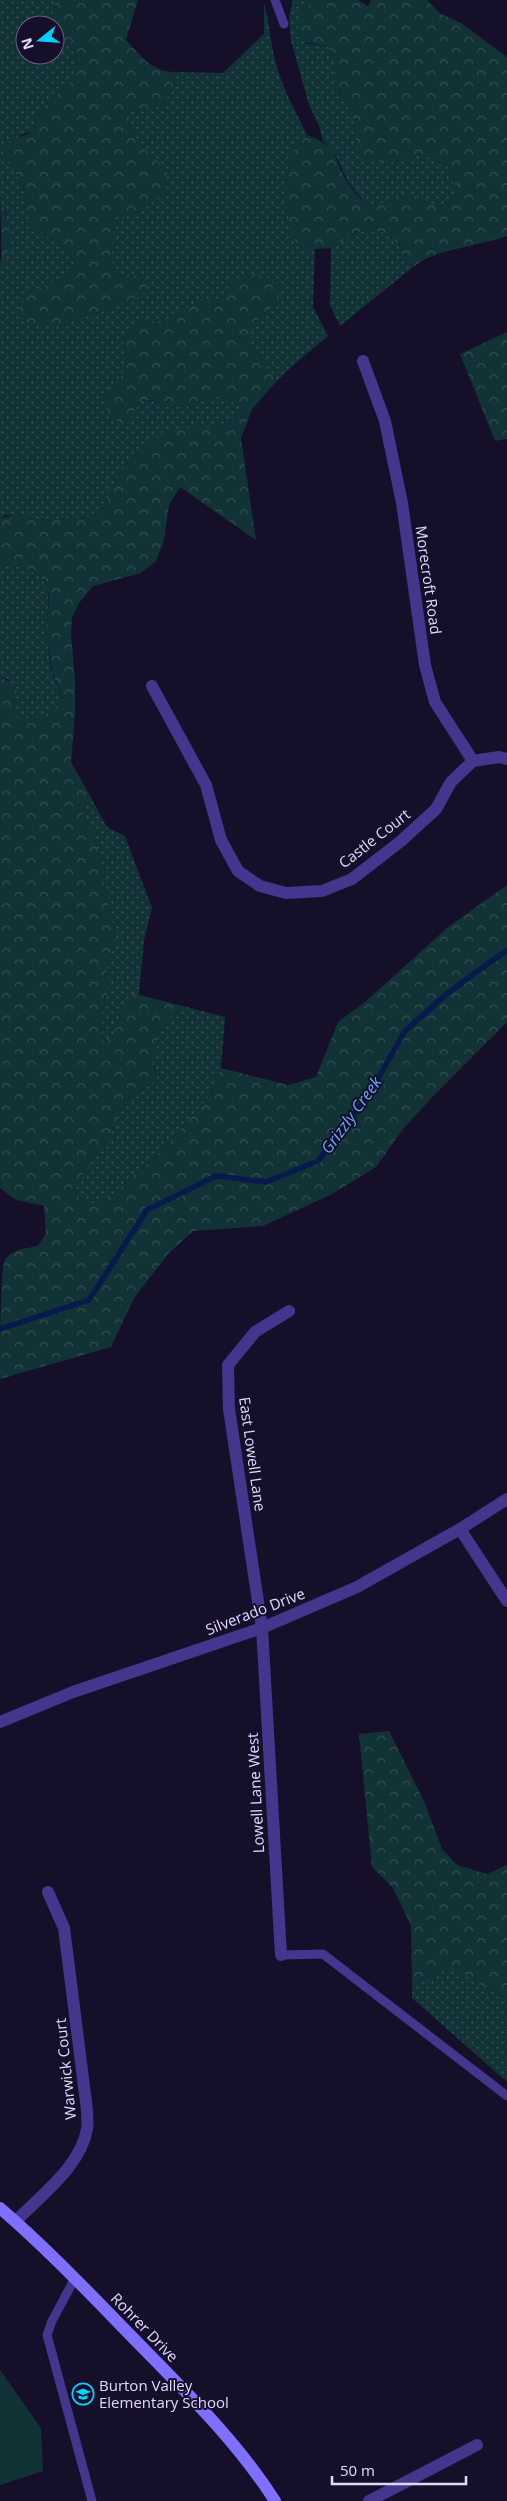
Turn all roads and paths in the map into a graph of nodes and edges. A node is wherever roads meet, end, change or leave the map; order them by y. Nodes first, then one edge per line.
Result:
1 (275, 0) edge
2 (284, 24) dead end
3 (363, 361) dead end
4 (152, 686) dead end
5 (507, 759) edge
6 (473, 761) junction
7 (289, 1311) dead end
8 (507, 1499) edge
9 (460, 1529) junction
10 (507, 1601) edge
11 (262, 1628) junction
12 (0, 1722) edge
13 (48, 1892) dead end
14 (281, 1955) joint
15 (507, 2096) edge
16 (0, 2208) edge
17 (16, 2221) junction
18 (75, 2278) junction
19 (477, 2445) dead end
20 (92, 2501) edge
21 (275, 2501) edge
22 (369, 2501) edge

1 - 2 lane
3 - 6 street, Morecroft Road
4 - 6 street, Castle Court
5 - 6 street
7 - 11 street, East Lowell Lane
8 - 9 street, Silverado Drive
9 - 10 street
9 - 11 street, Silverado Drive
11 - 12 street, Silverado Drive
11 - 14 street, Lowell Lane West
13 - 17 street, Warwick Court
14 - 15 lane
16 - 17 street, Rohrer Drive
17 - 18 street, Rohrer Drive
18 - 20 lane
18 - 21 street, Rohrer Drive
19 - 22 street

